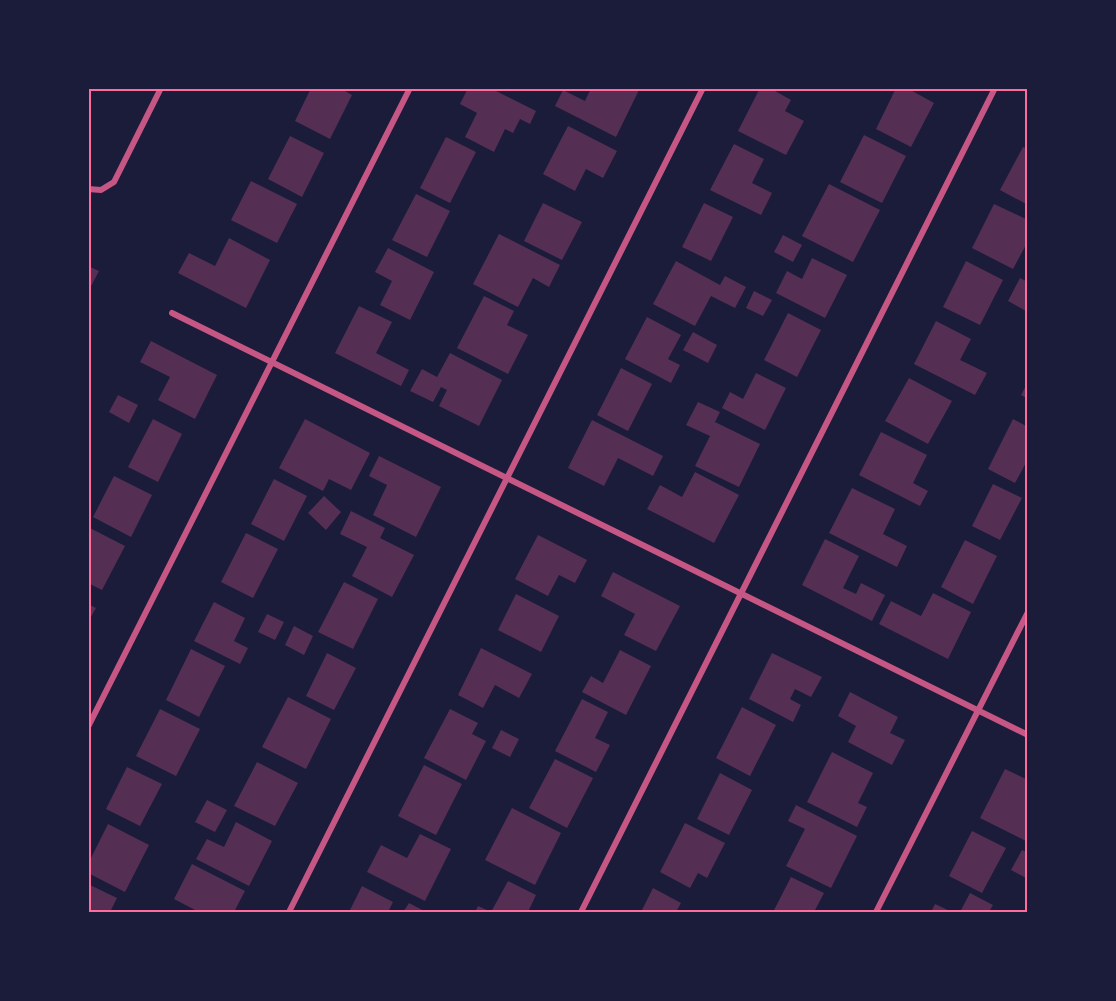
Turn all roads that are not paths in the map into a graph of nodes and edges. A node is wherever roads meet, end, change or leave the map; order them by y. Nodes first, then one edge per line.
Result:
1 (161, 88) edge
2 (410, 88) edge
3 (703, 88) edge
4 (995, 88) edge
5 (88, 189) edge
6 (172, 313) dead end
7 (271, 362) junction
8 (507, 478) junction
9 (742, 594) junction
10 (1028, 612) edge
11 (978, 711) junction
12 (88, 727) edge
13 (1028, 735) edge
14 (289, 912) edge
15 (581, 912) edge
16 (876, 912) edge

1 - 5 street
2 - 7 street
3 - 8 street
4 - 9 street
6 - 7 street
7 - 8 street
7 - 12 street
8 - 9 street
8 - 14 street
9 - 11 street
9 - 15 street
10 - 11 street
11 - 13 street
11 - 16 street

